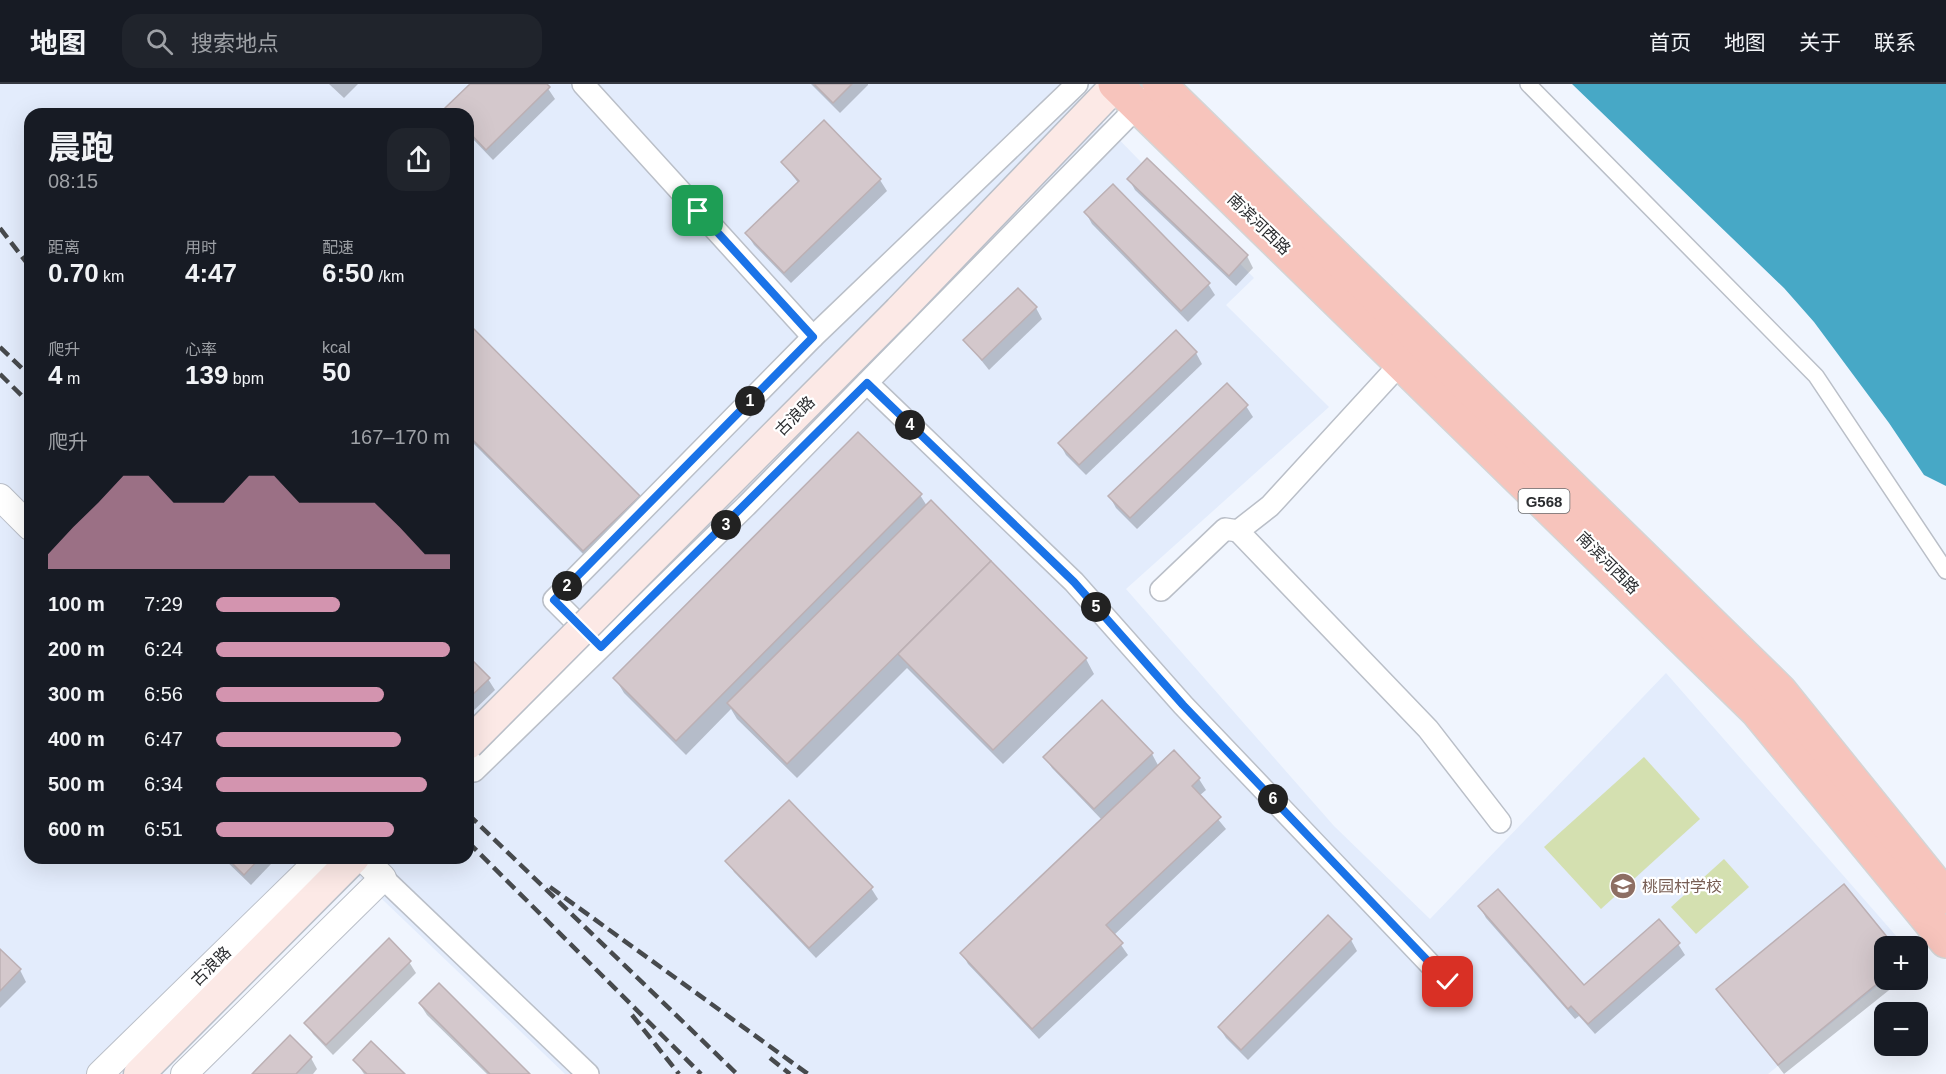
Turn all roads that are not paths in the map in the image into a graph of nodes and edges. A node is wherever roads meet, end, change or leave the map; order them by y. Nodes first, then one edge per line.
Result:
1 (583, 84) edge
2 (1077, 84) edge
3 (1528, 84) edge
4 (1134, 88) edge
5 (813, 337) junction
6 (1401, 363) junction
7 (867, 383) junction
8 (0, 497) edge
9 (24, 521) edge
10 (1238, 531) junction
11 (1946, 571) edge
12 (1161, 590) dead end
13 (601, 647) junction
14 (474, 755) edge
15 (474, 755) edge
16 (1500, 822) dead end
17 (315, 864) edge
18 (348, 864) edge
19 (369, 864) edge
20 (383, 878) junction
21 (1946, 897) edge
22 (1946, 941) edge
23 (1448, 982) dead end
24 (100, 1074) edge
25 (140, 1074) edge
26 (184, 1074) edge
27 (588, 1074) edge

1 - 5 street
2 - 5 street
3 - 11 street
4 - 6 highway, 南滨河西路 / G568
4 - 7 street
4 - 14 main road, 古浪路, bridge
4 - 21 highway, 南滨河西路 / G568
5 - 13 street
6 - 10 street
6 - 22 highway, 南滨河西路 / G568
7 - 13 street
7 - 23 street
8 - 9 street
10 - 12 street
10 - 16 street
13 - 15 street
17 - 24 street, 古浪路
18 - 25 main road, 古浪路
19 - 20 street
20 - 26 street
20 - 27 street

